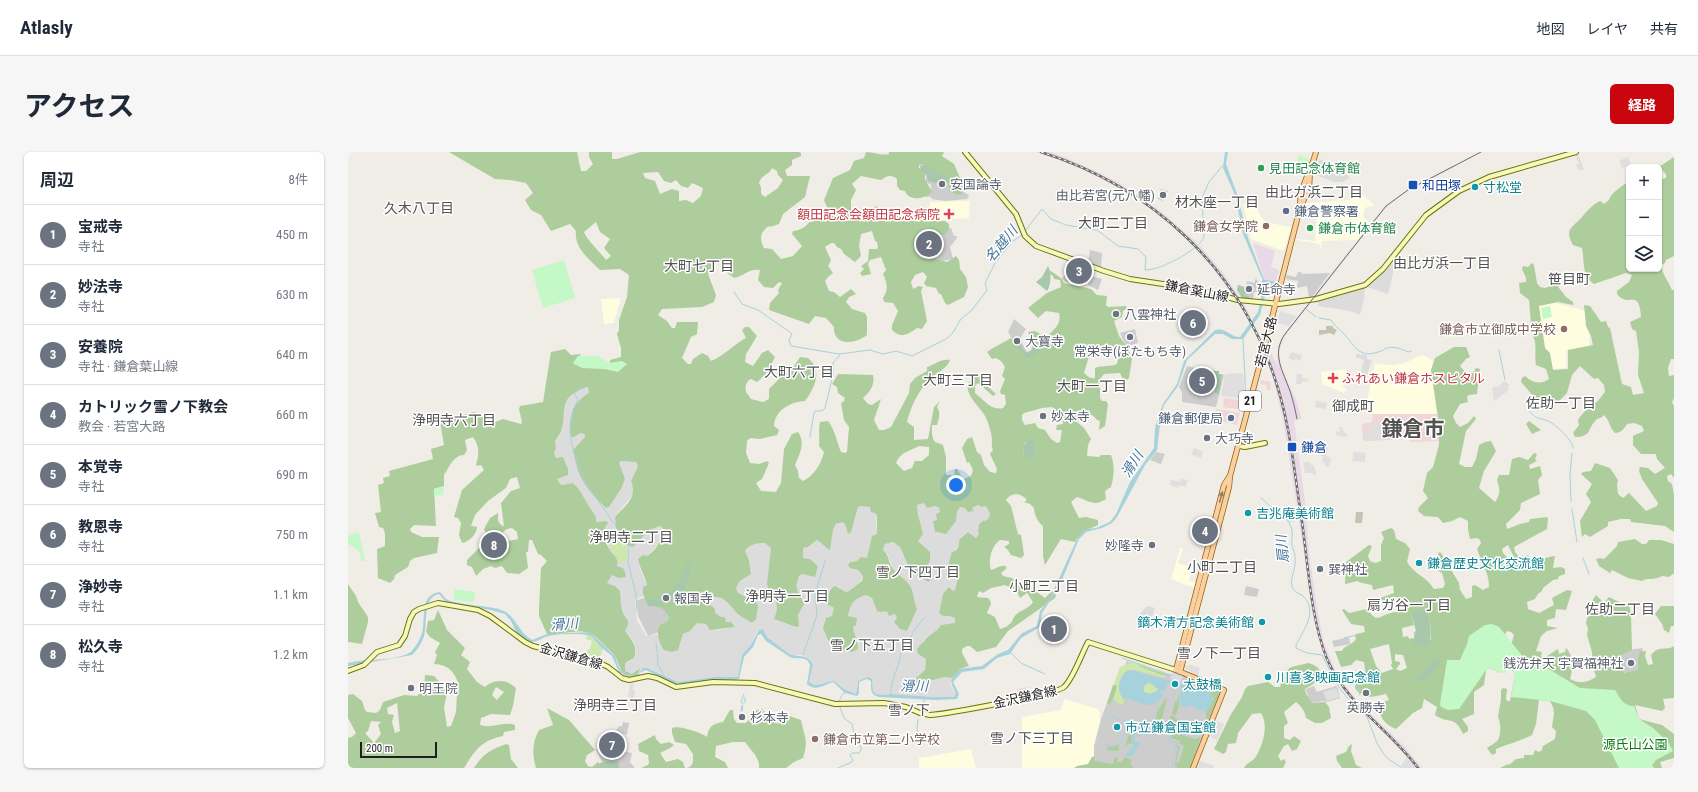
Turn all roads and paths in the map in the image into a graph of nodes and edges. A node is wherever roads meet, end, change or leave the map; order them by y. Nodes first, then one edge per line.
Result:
1 (966, 152) edge
2 (1316, 152) edge
3 (1576, 152) edge
4 (1275, 304) junction
5 (1265, 443) dead end
6 (1239, 446) junction
7 (348, 671) edge
8 (1178, 671) junction
9 (1193, 768) edge

1 - 4 main road, 鎌倉葉山線
2 - 4 main road, 若宮大路 / 21
3 - 4 main road, 鎌倉葉山線
4 - 6 main road, 若宮大路 / 21
5 - 6 main road
6 - 8 main road, 若宮大路 / 21
7 - 8 main road, 金沢鎌倉線
8 - 9 main road

